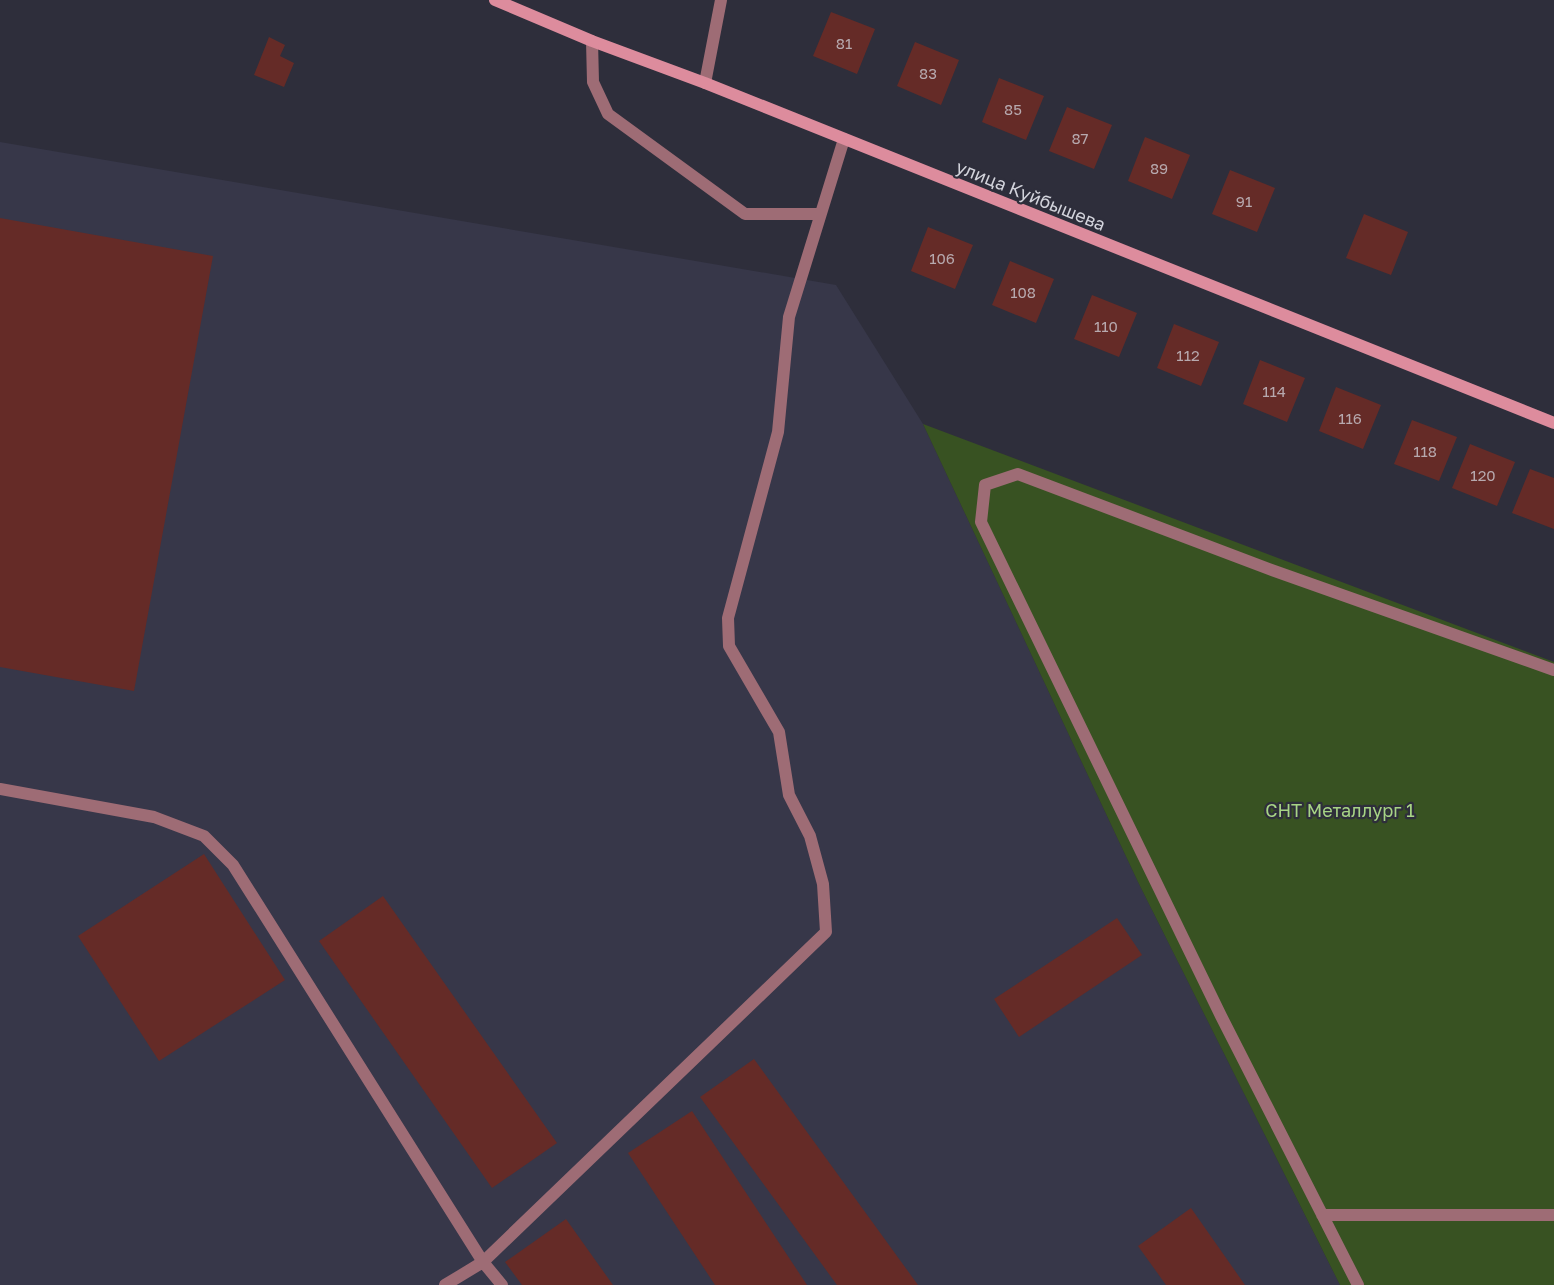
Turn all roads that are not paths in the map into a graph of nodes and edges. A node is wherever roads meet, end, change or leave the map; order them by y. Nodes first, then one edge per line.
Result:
1 (497, 0) edge
2 (721, 0) edge
3 (592, 41) junction
4 (705, 83) junction
5 (844, 139) junction
6 (820, 214) junction
7 (1554, 423) edge
8 (1554, 670) edge
9 (0, 789) edge
10 (1322, 1215) junction
11 (1554, 1215) edge
12 (483, 1262) junction
13 (445, 1285) edge
14 (502, 1285) edge
15 (1358, 1285) edge

1 - 3 main road, улица Куйбышева
2 - 4 lane
3 - 4 main road, улица Куйбышева
3 - 6 lane
4 - 5 main road, улица Куйбышева
5 - 6 lane
5 - 7 main road, улица Куйбышева
6 - 12 lane
8 - 10 lane
9 - 12 lane
10 - 11 lane
10 - 15 lane
12 - 13 lane
12 - 14 lane

